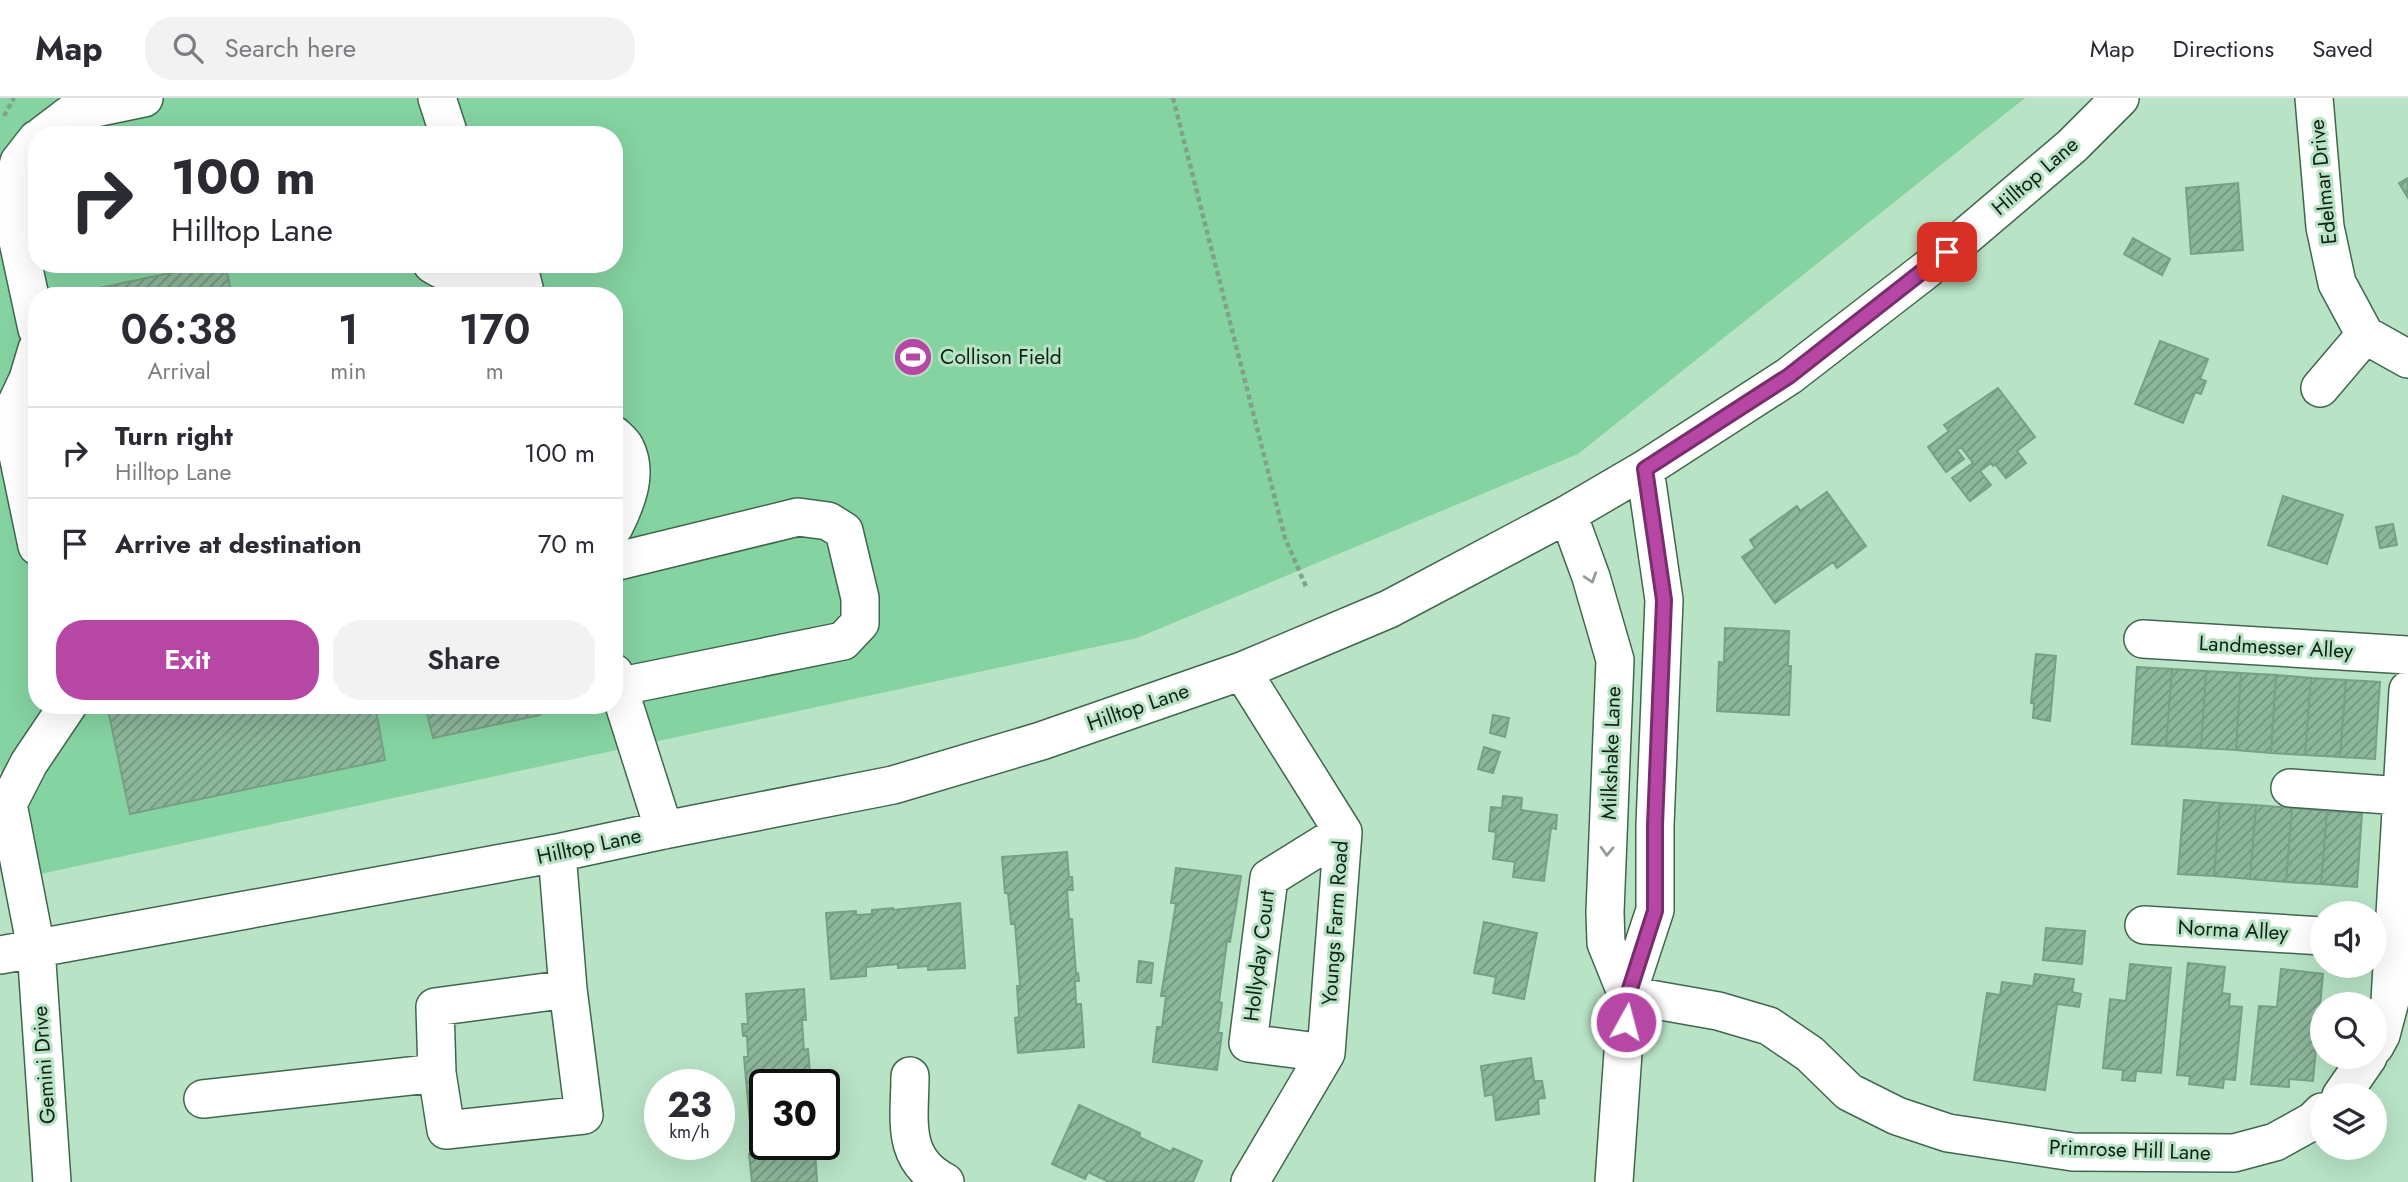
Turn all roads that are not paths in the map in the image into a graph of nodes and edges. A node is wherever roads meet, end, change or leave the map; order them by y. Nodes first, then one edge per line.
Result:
1 (144, 98) edge
2 (437, 98) edge
3 (2120, 98) edge
4 (2314, 98) edge
5 (102, 121) edge
6 (55, 126) edge
7 (446, 126) edge
8 (28, 150) edge
9 (451, 273) edge
10 (490, 273) edge
11 (28, 288) edge
12 (2365, 335) junction
13 (2408, 359) edge
14 (28, 379) edge
15 (2320, 388) dead end
16 (623, 445) edge
17 (1645, 469) junction
18 (28, 503) edge
19 (623, 508) edge
20 (1568, 514) junction
21 (623, 560) edge
22 (2143, 639) dead end
23 (2408, 655) edge
24 (1242, 671) junction
25 (623, 679) edge
26 (2408, 690) edge
27 (623, 702) edge
28 (62, 714) edge
29 (2290, 788) dead end
30 (2402, 796) junction
31 (4, 805) edge
32 (664, 830) junction
33 (1343, 832) junction
34 (557, 853) junction
35 (2144, 925) dead end
36 (2310, 935) edge
37 (2393, 940) edge
38 (36, 948) junction
39 (0, 955) edge
40 (568, 989) junction
41 (1628, 995) junction
42 (2387, 1012) edge
43 (1326, 1053) junction
44 (436, 1073) junction
45 (910, 1076) dead end
46 (203, 1098) dead end
47 (2310, 1123) edge
48 (52, 1182) edge
49 (945, 1182) edge
50 (1250, 1182) edge
51 (1614, 1182) edge

1 - 5 street
2 - 7 street
3 - 17 street, Hilltop Lane
4 - 12 street, Edelmar Drive
5 - 6 street
8 - 11 street
9 - 10 street
12 - 13 street
12 - 15 street
14 - 18 street
16 - 19 street
17 - 20 street, Hilltop Lane
17 - 41 street, Milkshake Lane
20 - 24 street, Hilltop Lane
20 -> 41 street, Milkshake Lane
21 - 25 street
22 - 23 street, Landmesser Alley
24 - 32 street, Hilltop Lane
24 - 33 street, Youngs Farm Road
26 - 30 street
27 - 32 street
28 - 31 street
29 - 30 street
30 - 37 street
31 - 38 street, Gemini Drive
32 - 34 street, Hilltop Lane
33 - 43 street, Youngs Farm Road
33 - 43 street, Hollyday Court
34 - 38 street, Hilltop Lane
34 - 40 street
35 - 36 street, Norma Alley
37 - 42 street
38 - 39 street, Hilltop Lane
38 - 48 street, Gemini Drive
40 - 44 street
40 - 44 street
41 - 47 street, Primrose Hill Lane
41 - 51 street, Milkshake Lane
43 - 50 street, Youngs Farm Road
44 - 46 street
45 - 49 street

